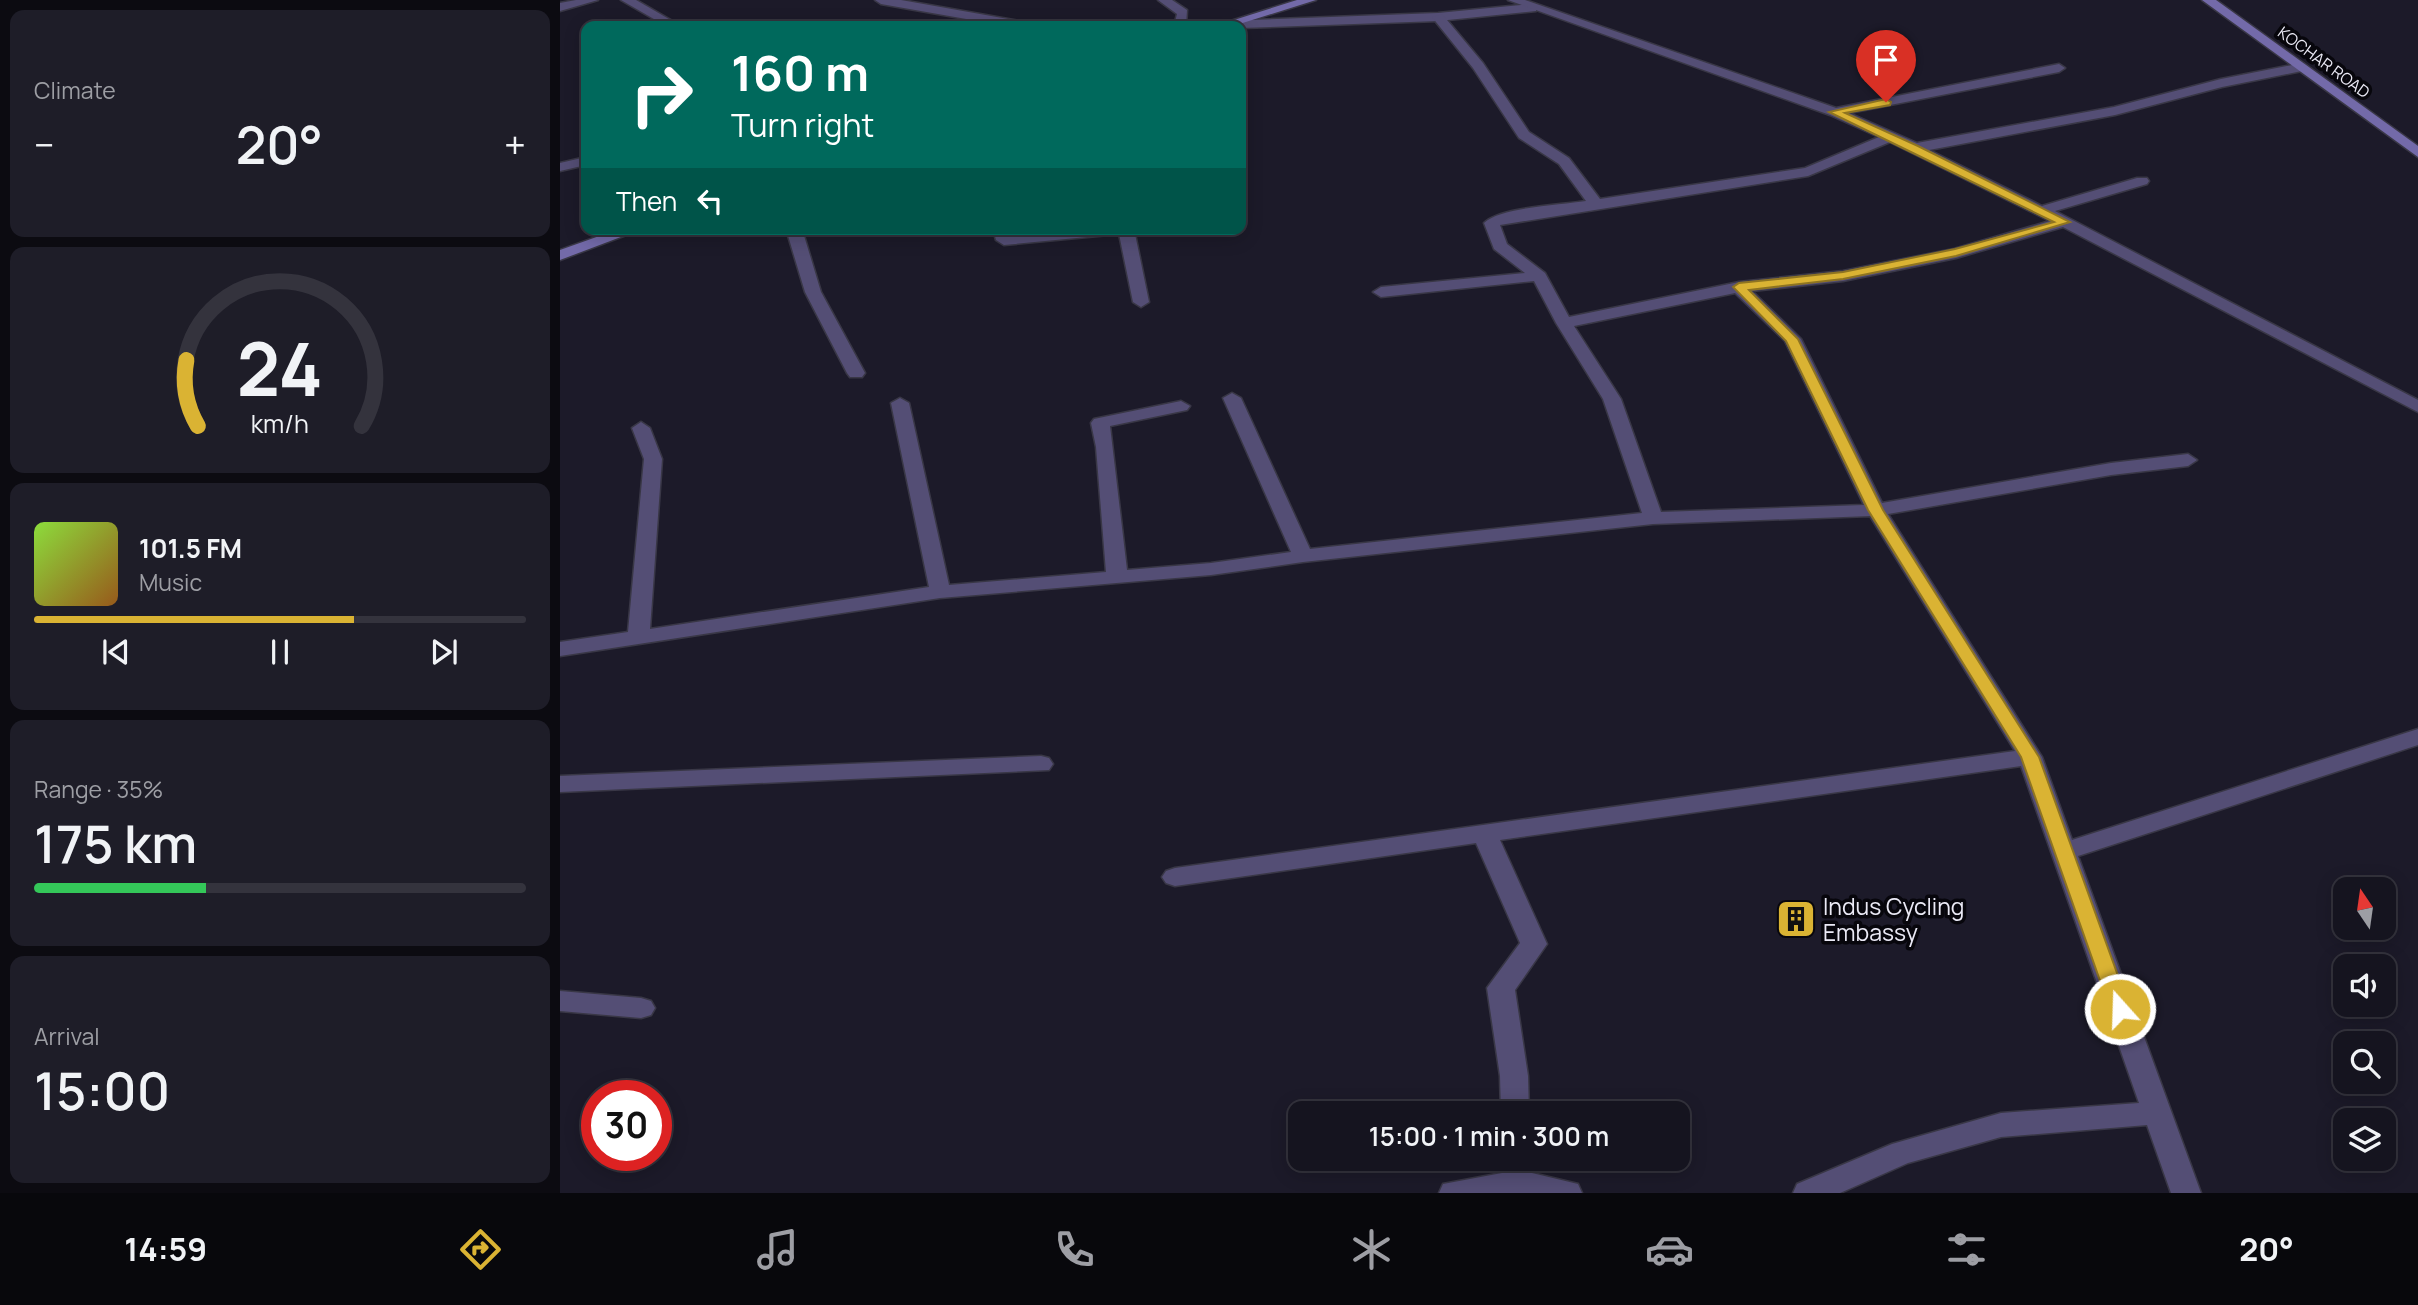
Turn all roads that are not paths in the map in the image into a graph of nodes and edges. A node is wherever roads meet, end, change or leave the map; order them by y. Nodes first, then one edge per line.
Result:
1 (592, 0) edge
2 (626, 0) edge
3 (881, 0) edge
4 (934, 0) edge
5 (1164, 0) edge
6 (1310, 0) edge
7 (1514, 0) edge
8 (2208, 0) edge
9 (560, 7) edge
10 (919, 7) junction
11 (1532, 8) junction
12 (1438, 17) junction
13 (666, 21) edge
14 (997, 21) edge
15 (1181, 21) edge
16 (1240, 21) edge
17 (1246, 25) edge
18 (2302, 67) junction
19 (2059, 68) dead end
20 (1835, 112) junction
21 (1888, 138) junction
22 (1915, 148) junction
23 (2418, 153) edge
24 (581, 162) edge
25 (560, 167) edge
26 (2142, 181) dead end
27 (1597, 206) junction
28 (2040, 211) junction
29 (2064, 222) junction
30 (618, 235) edge
31 (796, 235) edge
32 (1003, 235) edge
33 (1056, 235) edge
34 (1127, 235) edge
35 (560, 255) edge
36 (1539, 276) junction
37 (1739, 287) junction
38 (1381, 292) dead end
39 (1141, 302) dead end
40 (1564, 323) junction
41 (856, 373) dead end
42 (1232, 398) dead end
43 (900, 403) dead end
44 (1181, 406) dead end
45 (2418, 407) edge
46 (641, 428) dead end
47 (2188, 460) dead end
48 (1876, 510) junction
49 (1653, 518) junction
50 (1303, 556) junction
51 (1117, 577) junction
52 (940, 592) junction
53 (638, 637) junction
54 (560, 649) edge
55 (2418, 737) edge
56 (2030, 757) junction
57 (1041, 764) dead end
58 (560, 784) edge
59 (1485, 835) junction
60 (2064, 852) junction
61 (1175, 877) dead end
62 (560, 1001) edge
63 (641, 1008) dead end
64 (1515, 1101) edge
65 (2157, 1113) junction
66 (1517, 1171) edge
67 (1454, 1193) edge
68 (1567, 1193) edge
69 (1808, 1193) edge
70 (2186, 1193) edge

1 - 9 street
2 - 13 street
3 - 10 street
4 - 10 street
5 - 15 street
6 - 16 street
7 - 11 street
8 - 18 street, KOCHAR ROAD
10 - 14 street
11 - 12 street
11 - 20 street
12 - 17 street
12 - 27 street
18 - 22 street
18 - 23 street, KOCHAR ROAD
19 - 20 street
20 - 21 street
21 - 22 street
21 - 27 street
22 - 28 street
24 - 25 street
26 - 28 street
27 - 36 street
28 - 29 street
29 - 37 street
29 - 45 street
30 - 35 street
31 - 41 street
32 - 33 street
34 - 39 street
36 - 38 street
36 - 40 street
37 - 40 street
37 - 48 street
40 - 49 street
42 - 50 street
43 - 52 street
44 - 51 street
46 - 53 street
47 - 48 street
48 - 49 street
48 - 56 street
49 - 50 street
50 - 51 street
51 - 52 street
52 - 53 street
53 - 54 street
55 - 60 street
56 - 59 street
56 - 60 street
57 - 58 street
59 - 61 street
59 - 64 street
60 - 65 street
62 - 63 street
65 - 69 street
65 - 70 street
66 - 67 street
66 - 68 street

